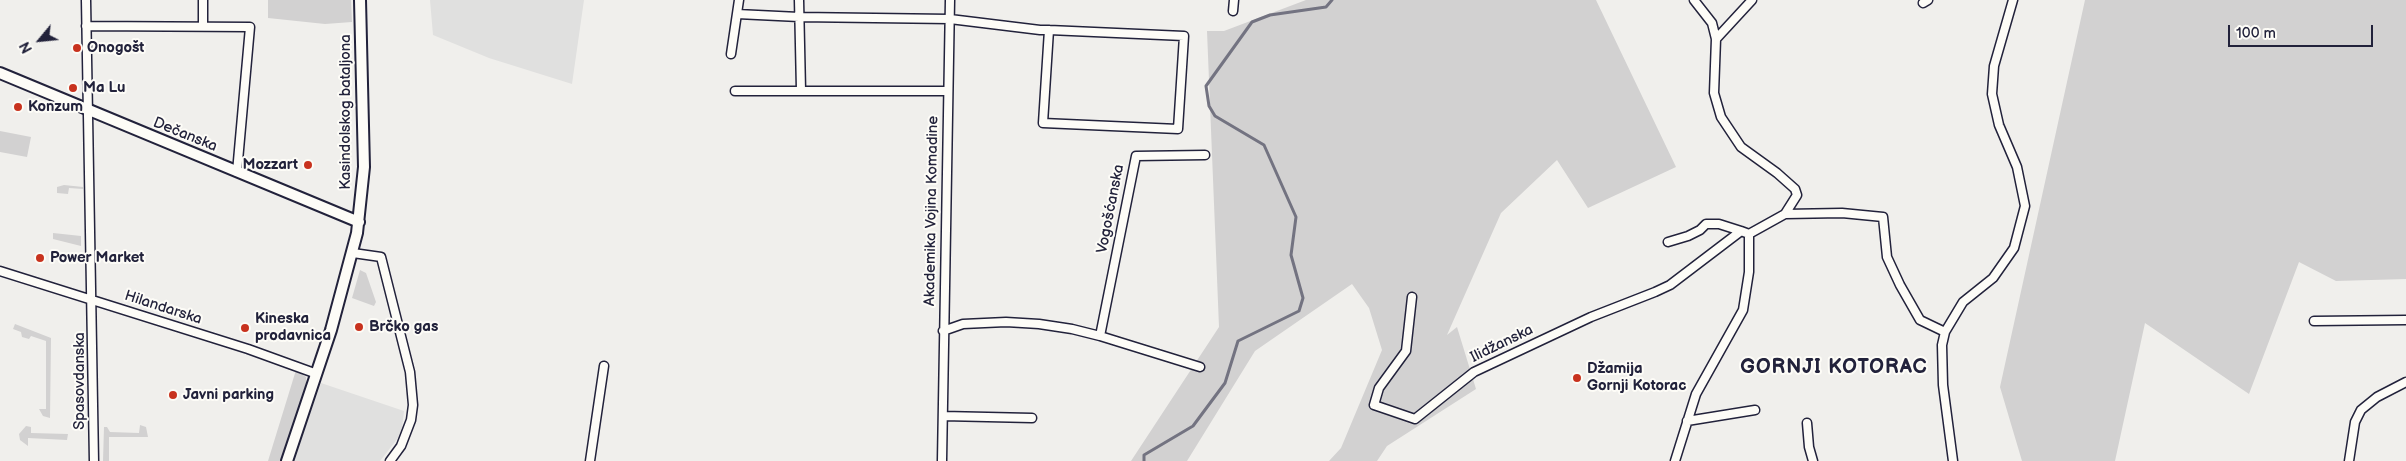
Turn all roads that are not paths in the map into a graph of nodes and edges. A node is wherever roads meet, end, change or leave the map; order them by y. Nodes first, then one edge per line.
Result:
1 (86, 0) edge
2 (203, 0) edge
3 (360, 0) edge
4 (739, 0) edge
5 (799, 0) edge
6 (950, 0) edge
7 (1234, 0) edge
8 (1694, 0) edge
9 (1739, 0) edge
10 (1752, 0) edge
11 (2013, 0) edge
12 (1743, 9) junction
13 (1233, 11) dead end
14 (736, 14) junction
15 (799, 17) junction
16 (950, 19) junction
17 (86, 26) junction
18 (203, 26) junction
19 (1049, 30) junction
20 (1716, 39) junction
21 (731, 54) dead end
22 (0, 73) edge
23 (801, 90) junction
24 (735, 91) dead end
25 (948, 91) junction
26 (87, 110) junction
27 (1205, 155) dead end
28 (237, 172) junction
29 (1784, 214) junction
30 (359, 222) junction
31 (1745, 232) junction
32 (1668, 242) dead end
33 (353, 253) junction
34 (0, 271) edge
35 (1412, 297) dead end
36 (93, 300) junction
37 (2406, 320) edge
38 (2314, 321) dead end
39 (943, 331) junction
40 (1945, 332) junction
41 (1100, 336) junction
42 (604, 366) dead end
43 (1200, 367) dead end
44 (317, 374) junction
45 (2406, 382) edge
46 (1755, 410) dead end
47 (943, 416) junction
48 (1032, 418) dead end
49 (1687, 420) junction
50 (1807, 423) dead end
51 (94, 461) edge
52 (287, 461) edge
53 (390, 461) edge
54 (590, 461) edge
55 (942, 461) edge
56 (1675, 461) edge
57 (1813, 461) edge
58 (1953, 461) edge
59 (2348, 461) edge

1 - 17 street, Spasovdanska
2 - 18 street
3 - 30 street, Kasindolskog bataljona
4 - 14 street
5 - 15 street
6 - 16 street, Akademika Vojina Komadine
7 - 13 street
8 - 20 street, Ilidžanska
9 - 12 street
10 - 12 street
11 - 40 street
12 - 20 street
14 - 15 street
14 - 21 street
15 - 16 street
15 - 23 street
16 - 19 street
16 - 25 street, Akademika Vojina Komadine
17 - 18 street
17 - 26 street, Spasovdanska
18 - 28 street
19 - 19 street
20 - 29 street, Ilidžanska
22 - 26 street, Dečanska
23 - 24 street
23 - 25 street
25 - 39 street, Akademika Vojina Komadine
26 - 28 street, Dečanska
26 - 36 street, Spasovdanska
27 - 41 street, Vogošćanska
28 - 30 street, Dečanska
29 - 31 street, Ilidžanska
29 - 40 street, Ilidžanska
30 - 33 street, Kasindolskog bataljona
31 - 32 street
31 - 35 street, Ilidžanska
31 - 49 street
33 - 44 street, Kasindolskog bataljona
33 - 53 street
34 - 36 street, Hilandarska
36 - 44 street, Hilandarska
36 - 51 street, Spasovdanska
37 - 38 street
39 - 41 street
39 - 47 street
40 - 58 street
41 - 43 street
42 - 54 street
44 - 52 street, Kasindolskog bataljona
45 - 59 street
46 - 49 street
47 - 48 street
47 - 55 street
49 - 56 street
50 - 57 street

